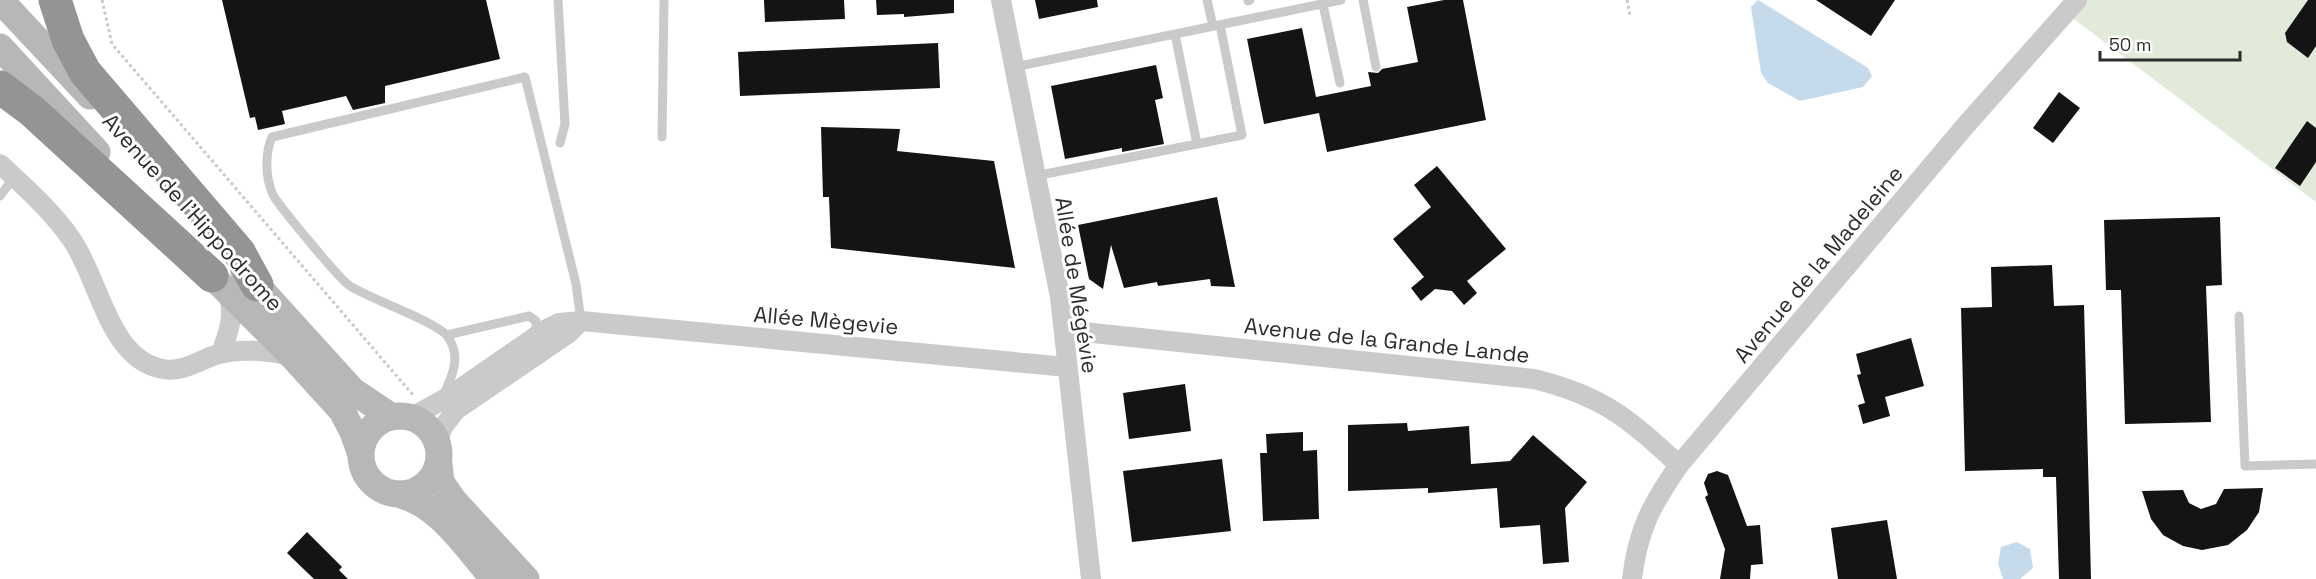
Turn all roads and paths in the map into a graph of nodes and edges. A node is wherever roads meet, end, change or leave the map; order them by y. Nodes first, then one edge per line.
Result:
1 (0, 0) edge
2 (55, 0) edge
3 (102, 0) edge
4 (558, 0) edge
5 (664, 0) edge
6 (1001, 0) edge
7 (1207, 0) edge
8 (1341, 0) edge
9 (1363, 0) edge
10 (1627, 0) edge
11 (2077, 0) edge
12 (1323, 2) edge
13 (1630, 15) dead end
14 (1216, 26) junction
15 (1175, 34) junction
16 (0, 47) edge
17 (1014, 67) junction
18 (1376, 67) dead end
19 (1340, 83) dead end
20 (0, 87) edge
21 (662, 137) dead end
22 (560, 143) dead end
23 (1197, 144) junction
24 (7, 171) edge
25 (1035, 176) junction
26 (0, 196) edge
27 (232, 284) junction
28 (2239, 316) dead end
29 (581, 321) junction
30 (1064, 330) junction
31 (447, 336) junction
32 (536, 336) junction
33 (221, 353) junction
34 (292, 356) junction
35 (1067, 367) junction
36 (418, 412) junction
37 (438, 453) junction
38 (361, 455) junction
39 (2316, 464) edge
40 (1679, 465) junction
41 (401, 495) junction
42 (494, 579) edge
43 (526, 579) edge
44 (1091, 579) edge
45 (1632, 579) edge

1 - 27 main road, Avenue de l'Hippodrome
2 - 27 highway
3 - 36 path
4 - 22 lane
5 - 21 lane
6 - 17 street, Allée de Mégévie
7 - 14 lane
8 - 12 lane
9 - 18 lane
10 - 13 path
11 - 40 street, Avenue de la Madeleine
12 - 14 lane
12 - 19 lane
14 - 15 lane
14 - 23 lane
15 - 17 lane
15 - 23 lane
16 - 27 main road, Avenue de l'Hippodrome
17 - 25 street, Allée de Mégévie
20 - 27 highway
23 - 25 lane
24 - 26 lane
24 - 33 street
25 - 30 street, Allée de Mégévie
27 - 33 street
27 - 34 main road, Avenue de l'Hippodrome
27 - 36 main road, Avenue de l'Hippodrome
28 - 39 lane
29 - 31 lane
29 - 32 street, Allée Mègevie
29 - 35 street, Allée Mègevie
29 - 37 street
30 - 35 street, Allée de Mégévie
30 - 40 street, Avenue de la Grande Lande
31 - 32 lane
31 - 36 lane
32 - 36 street, Allée Mègevie
33 - 34 street
34 - 38 main road, Avenue de l'Hippodrome
35 - 44 street, Allée de Mégévie
36 - 37 main road
36 - 38 main road
37 - 41 main road
37 - 43 main road
38 - 41 main road
40 - 45 street, Avenue de la Madeleine
41 - 42 main road

